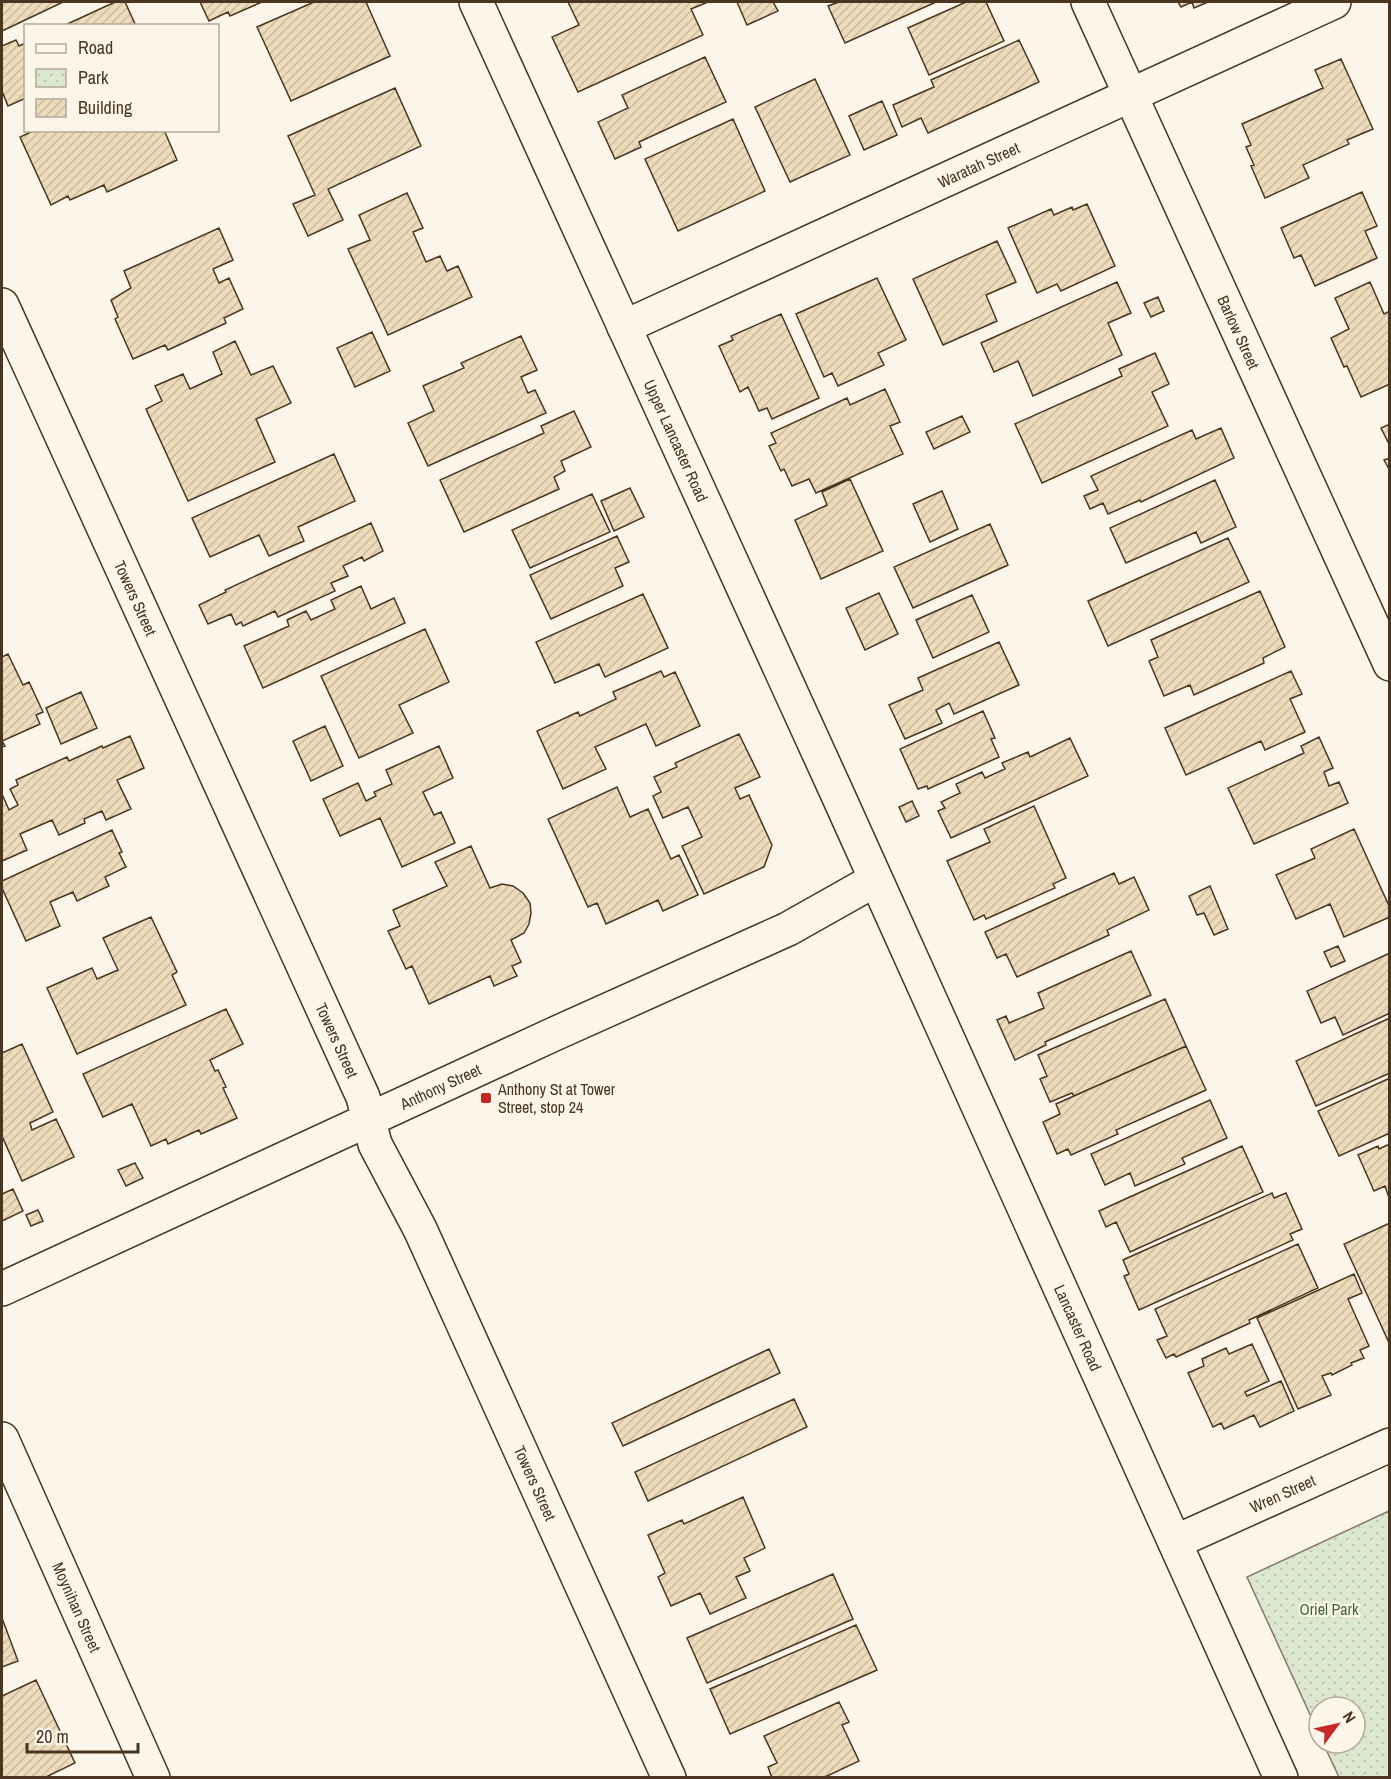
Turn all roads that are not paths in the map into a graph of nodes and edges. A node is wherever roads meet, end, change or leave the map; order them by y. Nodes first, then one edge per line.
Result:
1 (476, 2) edge
2 (1088, 2) edge
3 (1334, 2) edge
4 (1131, 93) junction
5 (2, 305) edge
6 (624, 327) junction
7 (1389, 664) edge
8 (876, 879) junction
9 (368, 1120) junction
10 (2, 1289) edge
11 (2, 1438) edge
12 (1389, 1444) edge
13 (1175, 1542) junction
14 (153, 1778) edge
15 (669, 1778) edge
16 (1281, 1778) edge

1 - 6 street, Upper Lancaster Road
2 - 4 street, Barlow Street
3 - 4 street, Waratah Street
4 - 6 street, Waratah Street
4 - 7 street, Barlow Street
5 - 9 street, Towers Street
6 - 8 street, Upper Lancaster Road
8 - 9 street, Anthony Street
8 - 13 street, Lancaster Road
9 - 10 street, Anthony Street
9 - 15 street, Towers Street
11 - 14 street, Moynihan Street
12 - 13 street, Wren Street
13 - 16 street, Lancaster Road

